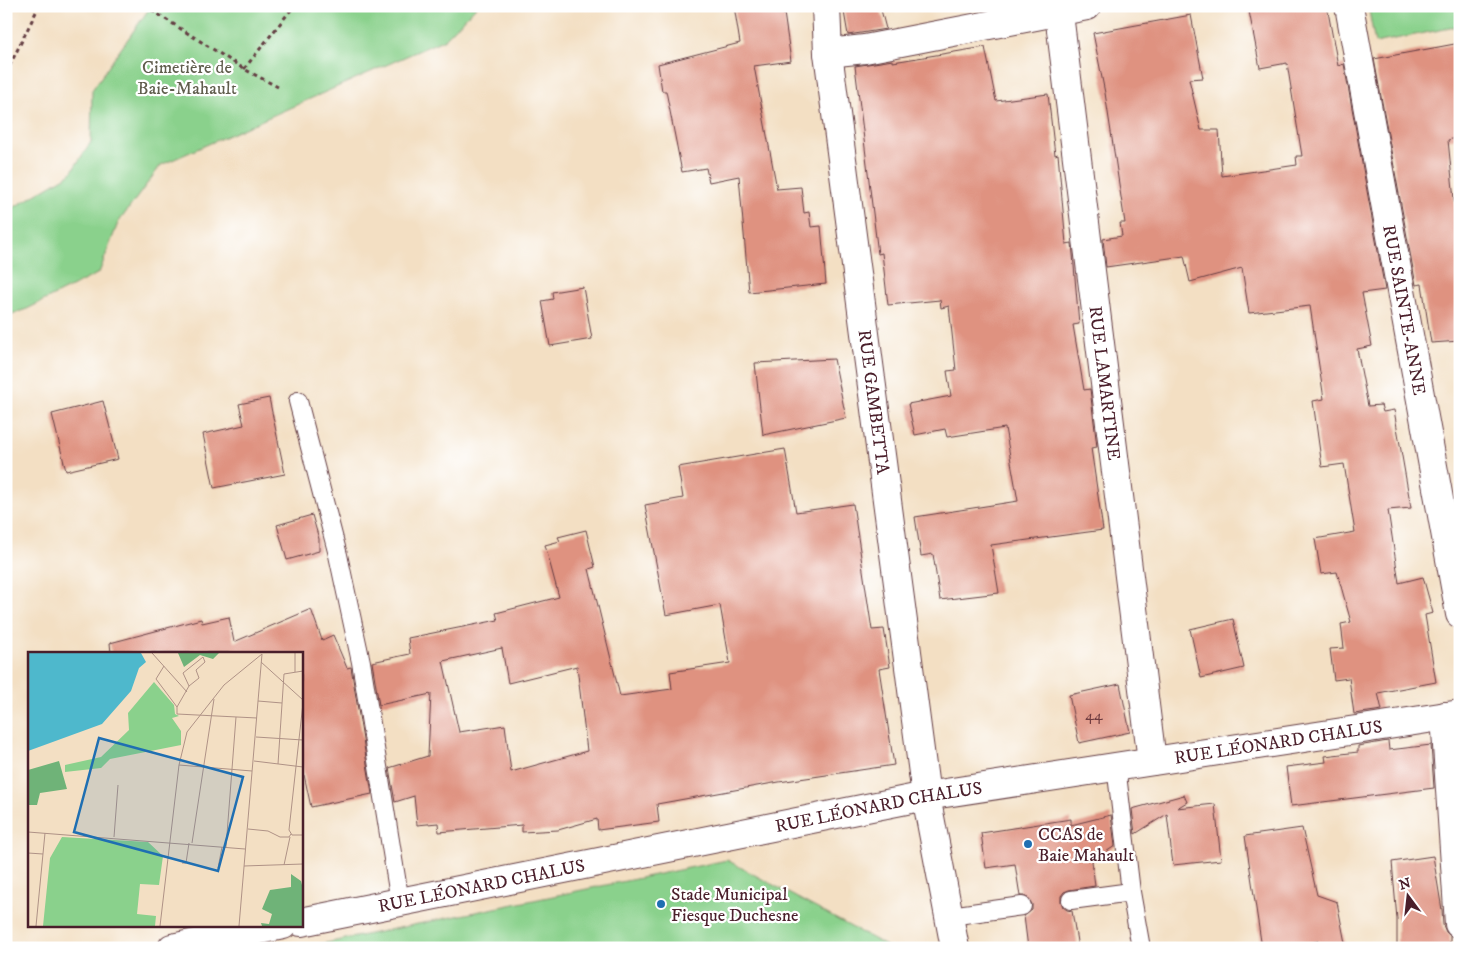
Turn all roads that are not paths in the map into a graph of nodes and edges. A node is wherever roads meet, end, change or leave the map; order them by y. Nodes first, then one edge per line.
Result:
1 (826, 6) edge
2 (1086, 6) edge
3 (1349, 6) edge
4 (1059, 8) edge
5 (828, 53) junction
6 (298, 400) dead end
7 (1460, 614) edge
8 (1453, 715) edge
9 (1152, 761) junction
10 (1116, 766) junction
11 (926, 796) junction
12 (1131, 892) junction
13 (1071, 900) dead end
14 (400, 902) junction
15 (1022, 906) dead end
16 (950, 916) junction
17 (302, 922) edge
18 (1459, 924) edge
19 (278, 926) edge
20 (172, 948) edge
21 (955, 948) edge
22 (1141, 948) edge

1 - 5 street, RUE GAMBETTA
2 - 4 street
3 - 7 street, RUE SAINTE-ANNE
4 - 5 street
4 - 9 street, RUE LAMARTINE
5 - 11 street, RUE GAMBETTA
6 - 14 lane
8 - 9 street, RUE LÉONARD CHALUS
8 - 18 street
9 - 10 street, RUE LÉONARD CHALUS
10 - 11 street, RUE LÉONARD CHALUS
10 - 12 lane
11 - 14 street, RUE LÉONARD CHALUS
11 - 16 street, RUE GAMBETTA
12 - 13 lane
12 - 22 lane
14 - 17 street, RUE LÉONARD CHALUS
15 - 16 lane
16 - 21 street, RUE GAMBETTA
19 - 20 street

